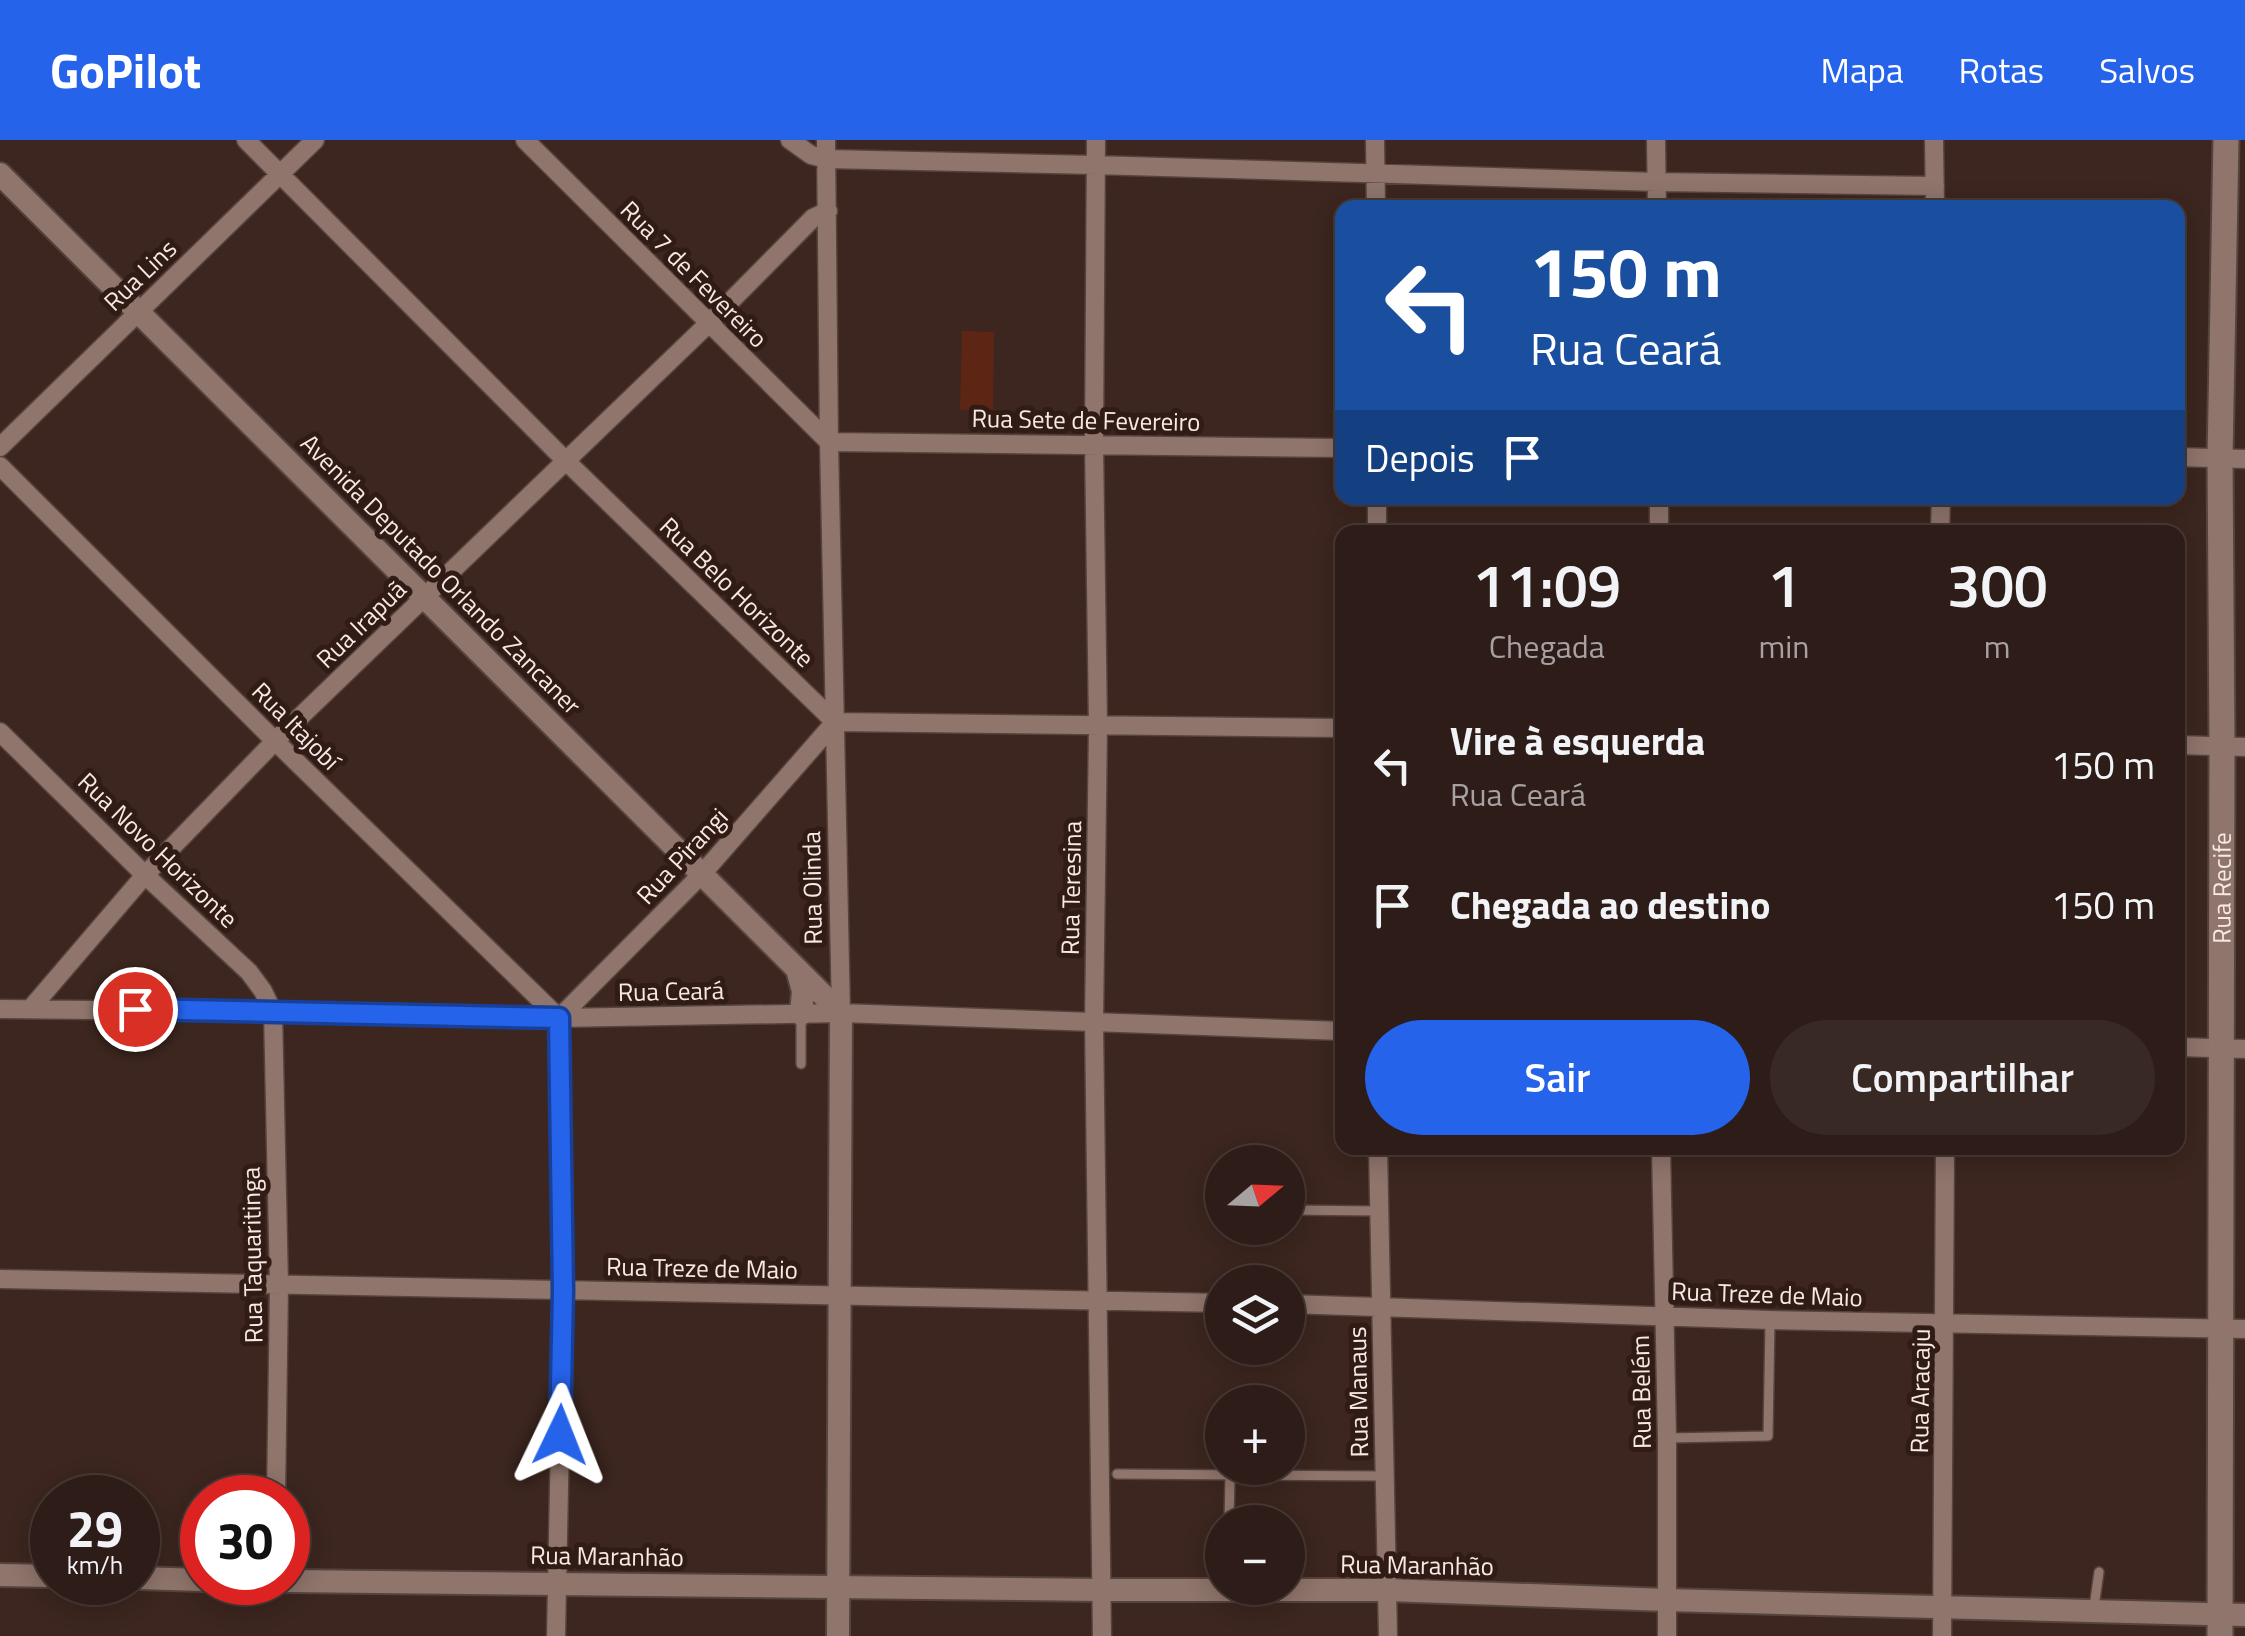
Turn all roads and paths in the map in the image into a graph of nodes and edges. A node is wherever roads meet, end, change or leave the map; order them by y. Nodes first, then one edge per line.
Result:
1 (246, 140) edge
2 (315, 140) edge
3 (525, 140) edge
4 (790, 140) edge
5 (1096, 140) edge
6 (1375, 140) edge
7 (1656, 140) edge
8 (1934, 140) edge
9 (2226, 140) edge
10 (826, 150) edge
11 (1095, 165) junction
12 (1375, 173) junction
13 (0, 174) edge
14 (280, 174) junction
15 (1657, 182) junction
16 (2236, 184) edge
17 (1935, 186) junction
18 (1376, 200) edge
19 (1657, 200) edge
20 (1935, 200) edge
21 (828, 211) junction
22 (138, 312) junction
23 (708, 324) junction
24 (828, 442) junction
25 (1094, 444) junction
26 (0, 448) edge
27 (1335, 448) edge
28 (2185, 458) edge
29 (2232, 458) edge
30 (566, 462) junction
31 (0, 466) edge
32 (426, 596) junction
33 (835, 722) junction
34 (1098, 726) junction
35 (1335, 728) edge
36 (0, 732) edge
37 (275, 741) junction
38 (2185, 745) edge
39 (2234, 746) edge
40 (702, 874) junction
41 (145, 875) junction
42 (797, 969) junction
43 (32, 1008) junction
44 (0, 1009) edge
45 (273, 1012) junction
46 (842, 1013) junction
47 (801, 1014) junction
48 (559, 1018) junction
49 (1094, 1022) junction
50 (1335, 1031) edge
51 (2185, 1047) edge
52 (2232, 1049) edge
53 (801, 1064) dead end
54 (1378, 1155) edge
55 (1660, 1155) edge
56 (1945, 1155) edge
57 (1305, 1210) edge
58 (1379, 1211) junction
59 (0, 1279) edge
60 (279, 1285) junction
61 (563, 1290) junction
62 (841, 1296) junction
63 (1097, 1299) junction
64 (1205, 1302) edge
65 (1305, 1305) edge
66 (1382, 1308) junction
67 (1665, 1316) junction
68 (1770, 1320) junction
69 (1946, 1324) junction
70 (2234, 1329) edge
71 (1667, 1438) junction
72 (1117, 1474) dead end
73 (276, 1475) edge
74 (1205, 1476) edge
75 (1305, 1476) edge
76 (1384, 1476) junction
77 (2099, 1572) dead end
78 (0, 1575) edge
79 (30, 1576) edge
80 (310, 1581) edge
81 (556, 1582) junction
82 (838, 1587) junction
83 (1205, 1589) edge
84 (1305, 1589) edge
85 (1102, 1590) junction
86 (1388, 1590) junction
87 (1666, 1600) junction
88 (1942, 1607) junction
89 (2094, 1610) junction
90 (2228, 1622) edge
91 (556, 1636) edge
92 (838, 1636) edge
93 (1102, 1636) edge
94 (1388, 1636) edge
95 (1667, 1636) edge
96 (1942, 1636) edge

1 - 14 street, Rua Belo Horizonte
2 - 14 street, Rua Lins
3 - 23 street, Rua 7 de Fevereiro
4 - 10 street
5 - 11 street, Rua Teresina
6 - 12 street
7 - 15 street
8 - 17 street
9 - 16 main road, Rua Recife
10 - 11 street
10 - 21 street, Rua Olinda
11 - 12 street
11 - 25 street, Rua Teresina
12 - 15 street
12 - 18 street
13 - 22 street, Avenida Deputado Orlando Zancaner
14 - 22 street, Rua Lins
14 - 30 street, Rua Belo Horizonte
15 - 17 street
15 - 19 street
16 - 29 main road, Rua Recife
17 - 20 street
21 - 23 street, Rua Irapuã
21 - 24 street, Rua Olinda
22 - 26 street, Rua Lins
22 - 32 street, Avenida Deputado Orlando Zancaner
23 - 24 street, Rua 7 de Fevereiro
23 - 30 street, Rua Irapuã
24 - 25 street, Rua Sete de Fevereiro
24 - 33 street, Rua Olinda
25 - 27 street, Rua Sete de Fevereiro
25 - 34 street, Rua Teresina
28 - 29 street
29 - 39 main road, Rua Recife
30 - 32 street, Rua Irapuã
30 - 33 street, Rua Belo Horizonte
31 - 37 street, Rua Itajobí
32 - 37 street, Rua Irapuã
32 - 40 street, Avenida Deputado Orlando Zancaner
33 - 34 street
33 - 40 street, Rua Pirangi
33 - 46 street, Rua Olinda
34 - 35 street
34 - 49 street, Rua Teresina
36 - 41 street, Rua Novo Horizonte
37 - 41 street, Rua Irapuã
37 - 48 street, Rua Itajobí
38 - 39 street
39 - 52 main road, Rua Recife
40 - 42 street, Avenida Deputado Orlando Zancaner
40 - 48 street, Rua Pirangi
41 - 43 street, Rua Irapuã
41 - 45 street, Rua Novo Horizonte
42 - 46 street, Avenida Deputado Orlando Zancaner
42 - 47 street
43 - 44 street, Rua Ceará
43 - 45 street, Rua Ceará
45 - 48 street, Rua Ceará
45 - 60 street, Rua Taquaritinga
46 - 47 street, Rua Ceará
46 - 49 street, Rua Ceará
46 - 62 street, Rua Olinda
47 - 48 street, Rua Ceará
47 - 53 lane
48 - 61 street
49 - 50 street, Rua Ceará
49 - 63 street, Rua Teresina
51 - 52 street
52 - 70 main road, Rua Recife
54 - 58 street, Rua Manaus
55 - 67 street, Rua Belém
56 - 69 street, Rua Aracaju
57 - 58 lane
58 - 66 street, Rua Manaus
59 - 60 street, Rua Treze de Maio
60 - 61 street, Rua Treze de Maio
60 - 73 street, Rua Taquaritinga
61 - 62 street, Rua Treze de Maio
61 - 81 street
62 - 63 street, Rua Treze de Maio
62 - 82 street, Rua Olinda
63 - 64 street, Rua Treze de Maio
63 - 85 street, Rua Teresina
65 - 66 street, Rua Treze de Maio
66 - 67 street, Rua Treze de Maio
66 - 76 street, Rua Manaus
67 - 68 street, Rua Treze de Maio
67 - 71 street, Rua Belém
68 - 69 street, Rua Treze de Maio
68 - 71 lane
69 - 70 street, Rua Treze de Maio
69 - 88 street, Rua Aracaju
70 - 90 main road, Rua Recife
71 - 87 street, Rua Belém
72 - 74 lane
75 - 76 lane
76 - 86 street, Rua Manaus
77 - 89 lane
78 - 79 street
80 - 81 street, Rua Maranhão
81 - 82 street, Rua Maranhão
81 - 91 street
82 - 85 street, Rua Maranhão
82 - 92 street, Rua Olinda
83 - 85 street, Rua Maranhão
84 - 86 street, Rua Maranhão
85 - 93 street, Rua Teresina
86 - 87 street, Rua Maranhão
86 - 94 street, Rua Manaus
87 - 88 street, Rua Maranhão
87 - 95 street, Rua Belém
88 - 89 street, Rua Maranhão
88 - 96 street, Rua Aracaju
89 - 90 street, Rua Maranhão

